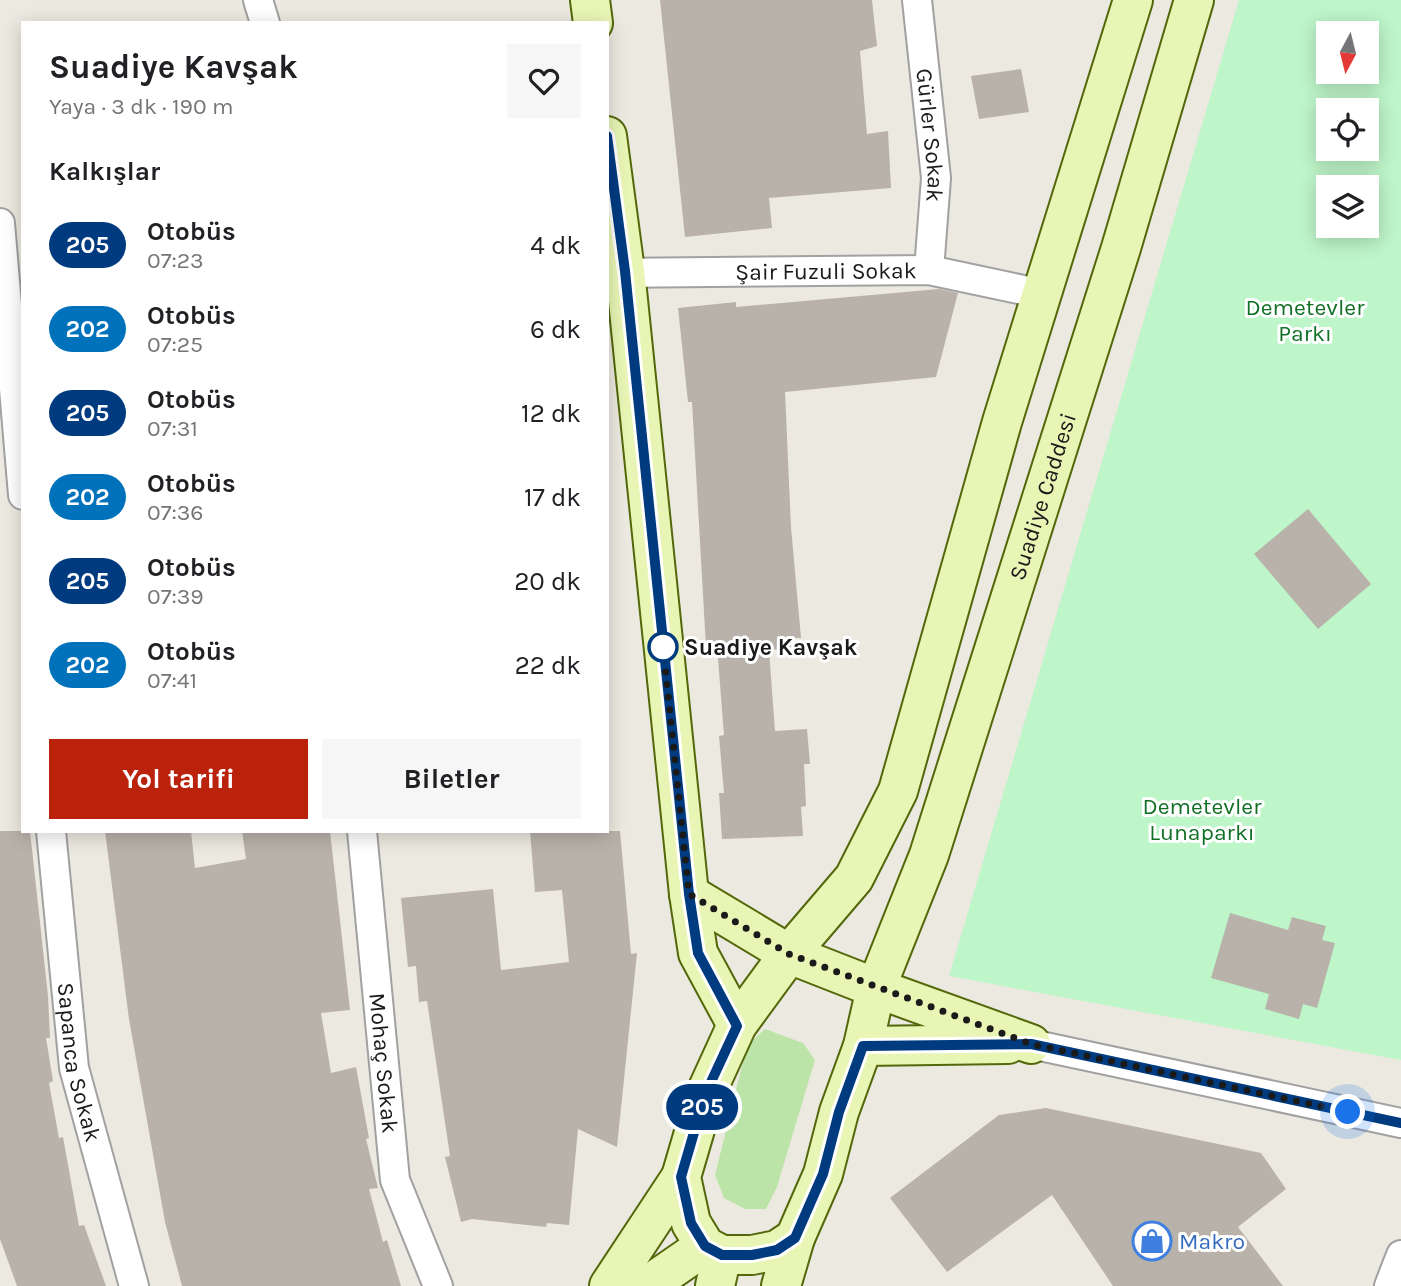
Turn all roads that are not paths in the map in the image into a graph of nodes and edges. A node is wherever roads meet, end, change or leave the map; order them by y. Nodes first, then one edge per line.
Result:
1 (258, 0) edge
2 (590, 0) edge
3 (917, 0) edge
4 (1133, 0) edge
5 (1194, 0) edge
6 (264, 21) edge
7 (593, 21) edge
8 (609, 166) edge
9 (0, 223) edge
10 (929, 270) junction
11 (616, 272) edge
12 (1042, 294) junction
13 (11, 334) edge
14 (21, 468) edge
15 (51, 833) edge
16 (362, 833) edge
17 (689, 894) junction
18 (789, 954) junction
19 (876, 988) junction
20 (737, 1026) junction
21 (1031, 1044) junction
22 (863, 1046) junction
23 (1401, 1123) edge
24 (681, 1177) junction
25 (795, 1238) junction
26 (1401, 1255) edge
27 (714, 1262) edge
28 (134, 1286) edge
29 (438, 1286) edge
30 (609, 1286) edge
31 (647, 1286) edge
32 (781, 1286) edge
33 (1389, 1286) edge

1 - 6 street
2 - 7 main road
3 - 10 street, Gürler Sokak
4 - 12 main road
5 - 19 main road, Suadiye Caddesi
8 - 11 main road
9 - 13 street
10 - 11 street, Şair Fuzuli Sokak
10 - 12 street, Şair Fuzuli Sokak
11 - 17 main road
12 - 18 main road
13 - 14 street
15 - 28 street, Sapanca Sokak
16 - 29 street, Mohaç Sokak
17 - 18 main road
17 - 20 main road
18 - 19 main road
18 - 20 main road
19 - 21 main road
19 - 22 main road, Suadiye Caddesi
20 - 24 main road
21 - 22 main road
21 - 23 street
22 - 25 main road, Suadiye Caddesi
24 - 27 main road
24 - 30 main road
25 - 27 main road
25 - 32 main road, Suadiye Caddesi
26 - 33 street
27 - 31 main road

